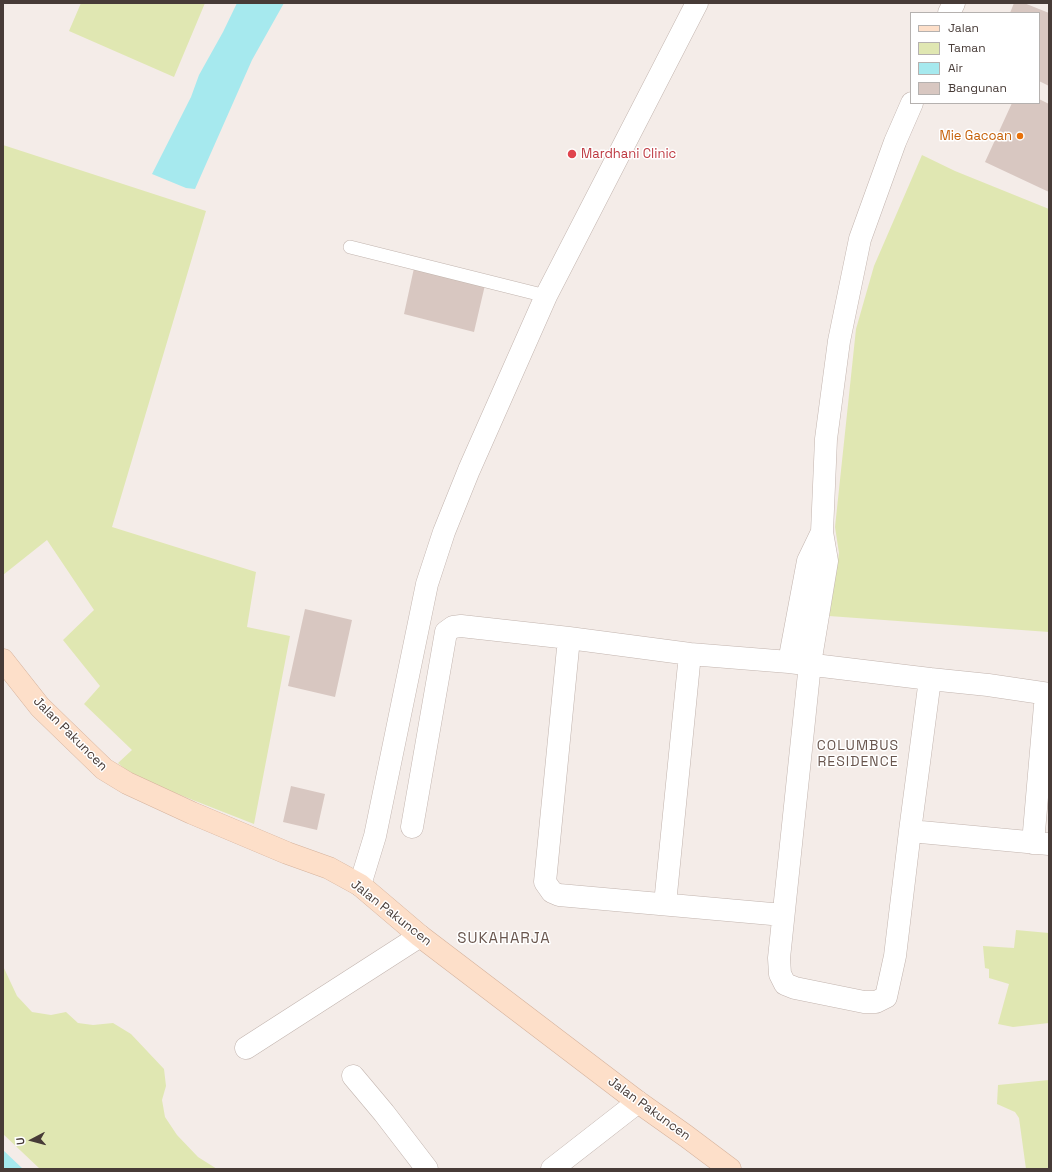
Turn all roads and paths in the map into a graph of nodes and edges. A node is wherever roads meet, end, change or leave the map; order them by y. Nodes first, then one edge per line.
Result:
1 (697, 3) edge
2 (954, 3) edge
3 (950, 12) edge
4 (912, 104) edge
5 (350, 247) dead end
6 (546, 296) junction
7 (569, 638) junction
8 (690, 654) junction
9 (3, 660) edge
10 (800, 663) junction
11 (930, 679) junction
12 (1047, 694) edge
13 (412, 827) dead end
14 (910, 831) junction
15 (1041, 844) edge
16 (360, 885) junction
17 (665, 904) junction
18 (783, 915) junction
19 (420, 936) junction
20 (246, 1048) dead end
21 (353, 1076) dead end
22 (638, 1102) junction
23 (427, 1169) edge
24 (552, 1169) edge
25 (730, 1169) edge

1 - 6 street
2 - 3 street
4 - 10 street
5 - 6 lane
6 - 16 street
7 - 8 street
7 - 13 street
7 - 17 street
8 - 10 street
8 - 17 street
9 - 16 street, Jalan Pakuncen
10 - 11 street
10 - 18 street
11 - 12 street
11 - 14 street
12 - 15 street
14 - 15 street
14 - 18 street
16 - 19 street, Jalan Pakuncen
17 - 18 street
19 - 20 street
19 - 22 street, Jalan Pakuncen
21 - 23 street
22 - 24 street
22 - 25 street, Jalan Pakuncen

